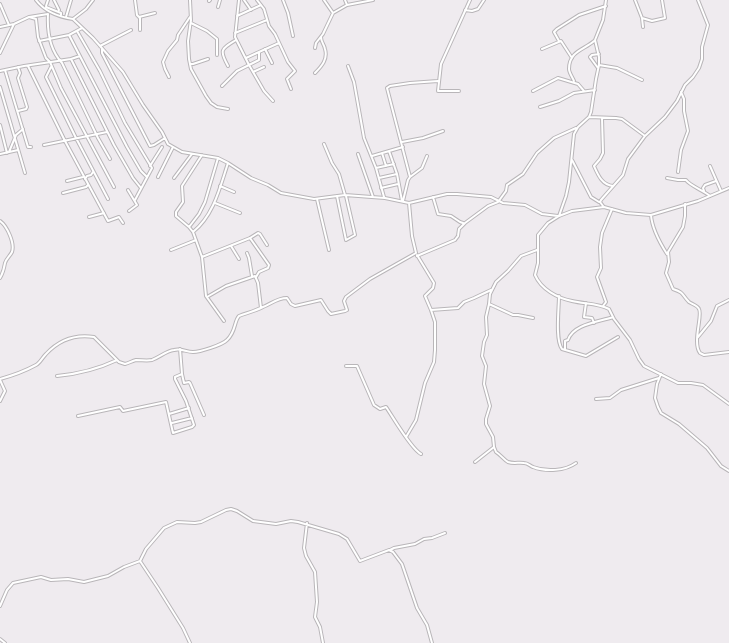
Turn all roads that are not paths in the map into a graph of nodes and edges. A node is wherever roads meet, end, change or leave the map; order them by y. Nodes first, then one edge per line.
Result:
1 (36, 0) edge
2 (48, 0) edge
3 (54, 0) edge
4 (71, 0) edge
5 (93, 0) edge
6 (135, 0) edge
7 (190, 0) edge
8 (220, 0) edge
9 (239, 0) edge
10 (244, 0) edge
11 (256, 0) edge
12 (283, 0) edge
13 (324, 0) edge
14 (345, 0) edge
15 (373, 0) edge
16 (470, 0) edge
17 (484, 0) edge
18 (606, 0) edge
19 (635, 0) edge
20 (662, 0) edge
21 (698, 0) edge
22 (0, 4) edge
23 (347, 5) junction
24 (262, 6) junction
25 (606, 6) junction
26 (218, 7) dead end
27 (45, 8) junction
28 (251, 10) junction
29 (465, 10) junction
30 (59, 11) junction
31 (49, 13) junction
32 (155, 13) dead end
33 (333, 13) junction
34 (61, 15) junction
35 (190, 16) junction
36 (237, 16) junction
37 (29, 17) junction
38 (66, 17) junction
39 (140, 17) junction
40 (642, 18) junction
41 (73, 19) junction
42 (267, 20) junction
43 (14, 24) junction
44 (191, 24) junction
45 (9, 25) junction
46 (643, 26) dead end
47 (0, 27) edge
48 (82, 28) junction
49 (130, 30) dead end
50 (140, 30) dead end
51 (77, 31) junction
52 (235, 34) junction
53 (69, 35) junction
54 (293, 36) dead end
55 (322, 36) junction
56 (49, 39) junction
57 (236, 40) junction
58 (595, 40) junction
59 (39, 41) junction
60 (560, 41) junction
61 (280, 43) junction
62 (101, 48) junction
63 (315, 48) dead end
64 (266, 49) junction
65 (542, 49) dead end
66 (259, 52) junction
67 (0, 53) edge
68 (599, 54) junction
69 (217, 55) dead end
70 (80, 56) junction
71 (245, 58) junction
72 (572, 58) junction
73 (71, 59) junction
74 (208, 59) dead end
75 (60, 61) junction
76 (50, 62) junction
77 (272, 63) dead end
78 (191, 64) junction
79 (249, 65) junction
80 (600, 65) junction
81 (28, 66) junction
82 (52, 66) junction
83 (228, 66) dead end
84 (348, 66) dead end
85 (264, 67) dead end
86 (18, 68) junction
87 (598, 69) junction
88 (5, 70) junction
89 (0, 71) edge
90 (253, 72) junction
91 (315, 73) dead end
92 (169, 77) dead end
93 (642, 80) dead end
94 (438, 82) junction
95 (574, 82) junction
96 (222, 86) dead end
97 (0, 87) edge
98 (291, 89) dead end
99 (595, 90) junction
100 (459, 91) dead end
101 (533, 91) dead end
102 (584, 91) junction
103 (681, 92) junction
104 (272, 101) dead end
105 (540, 107) dead end
106 (228, 109) dead end
107 (18, 111) junction
108 (589, 117) junction
109 (602, 118) junction
110 (0, 125) edge
111 (578, 127) junction
112 (23, 129) junction
113 (443, 131) dead end
114 (107, 132) junction
115 (97, 135) junction
116 (86, 136) junction
117 (645, 136) junction
118 (76, 138) junction
119 (165, 138) junction
120 (14, 139) junction
121 (65, 140) junction
122 (402, 142) junction
123 (324, 144) dead end
124 (44, 145) dead end
125 (11, 146) junction
126 (31, 147) dead end
127 (162, 147) dead end
128 (403, 147) junction
129 (6, 148) junction
130 (173, 148) junction
131 (18, 150) junction
132 (390, 151) junction
133 (8, 153) junction
134 (382, 153) junction
135 (0, 154) edge
136 (192, 154) junction
137 (358, 154) dead end
138 (202, 155) junction
139 (372, 156) junction
140 (426, 156) dead end
141 (218, 158) junction
142 (110, 159) dead end
143 (572, 159) junction
144 (228, 163) junction
145 (394, 164) junction
146 (150, 166) junction
147 (386, 166) junction
148 (710, 166) dead end
149 (376, 168) junction
150 (93, 171) junction
151 (678, 172) dead end
152 (25, 173) dead end
153 (397, 174) junction
154 (158, 176) dead end
155 (147, 177) junction
156 (410, 177) junction
157 (84, 178) junction
158 (174, 178) dead end
159 (378, 178) junction
160 (668, 178) dead end
161 (716, 181) junction
162 (67, 182) dead end
163 (398, 184) junction
164 (88, 185) junction
165 (220, 186) junction
166 (613, 186) junction
167 (114, 187) dead end
168 (141, 188) junction
169 (381, 188) junction
170 (729, 188) edge
171 (128, 190) dead end
172 (704, 191) junction
173 (721, 191) junction
174 (234, 192) dead end
175 (63, 193) dead end
176 (346, 195) junction
177 (337, 196) junction
178 (710, 196) junction
179 (373, 197) junction
180 (433, 197) junction
181 (385, 198) junction
182 (108, 199) dead end
183 (317, 199) junction
184 (135, 200) junction
185 (499, 200) junction
186 (403, 201) junction
187 (600, 202) junction
188 (214, 203) junction
189 (409, 203) junction
190 (685, 204) junction
191 (604, 207) junction
192 (612, 209) junction
193 (129, 211) dead end
194 (240, 212) dead end
195 (104, 213) junction
196 (651, 215) junction
197 (558, 216) junction
198 (90, 218) dead end
199 (0, 221) edge
200 (123, 223) dead end
201 (464, 223) junction
202 (189, 227) junction
203 (193, 232) junction
204 (250, 238) junction
205 (196, 240) junction
206 (268, 245) dead end
207 (231, 246) junction
208 (171, 250) dead end
209 (329, 250) dead end
210 (537, 250) junction
211 (246, 253) dead end
212 (416, 253) junction
213 (668, 255) junction
214 (417, 256) junction
215 (202, 257) junction
216 (239, 259) dead end
217 (252, 276) junction
218 (0, 278) edge
219 (256, 278) junction
220 (491, 290) junction
221 (559, 296) junction
222 (206, 297) junction
223 (729, 300) edge
224 (586, 303) junction
225 (489, 304) junction
226 (603, 306) junction
227 (260, 309) junction
228 (431, 310) junction
229 (613, 317) junction
230 (533, 318) dead end
231 (224, 321) dead end
232 (594, 323) junction
233 (618, 337) dead end
234 (697, 338) junction
235 (180, 349) junction
236 (565, 350) junction
237 (729, 352) edge
238 (117, 360) junction
239 (346, 366) dead end
240 (182, 374) junction
241 (661, 374) junction
242 (57, 376) dead end
243 (659, 378) junction
244 (0, 380) edge
245 (596, 399) dead end
246 (0, 401) edge
247 (729, 404) edge
248 (189, 408) junction
249 (169, 414) junction
250 (204, 415) dead end
251 (78, 416) dead end
252 (192, 418) junction
253 (171, 423) junction
254 (406, 436) junction
255 (494, 447) junction
256 (421, 454) dead end
257 (474, 462) dead end
258 (576, 462) dead end
259 (729, 471) edge
260 (307, 523) junction
261 (445, 533) dead end
262 (390, 550) junction
263 (140, 561) junction
264 (0, 606) edge
265 (0, 639) edge
266 (6, 643) edge
267 (190, 643) edge
268 (323, 643) edge
269 (432, 643) edge

1 - 27 street
2 - 27 street
3 - 30 street
4 - 38 street
5 - 41 street
6 - 39 street
7 - 35 street
8 - 26 street
9 - 36 street
10 - 28 street
11 - 24 street
12 - 54 street
13 - 33 street
14 - 23 street
15 - 23 street
16 - 29 street
17 - 29 street
18 - 25 street
19 - 40 street
20 - 40 street
21 - 103 street
22 - 45 street
23 - 33 street
24 - 28 street
24 - 42 street
25 - 58 street
25 - 60 street
27 - 30 street
27 - 31 street
28 - 36 street
29 - 94 street
30 - 34 street
31 - 34 street
31 - 37 street
31 - 56 street
32 - 39 street
33 - 55 street
34 - 38 street
35 - 44 street
35 - 92 street
36 - 52 street
37 - 43 street
37 - 59 street
38 - 41 street
39 - 50 street
40 - 46 street
41 - 48 street
42 - 52 street
42 - 61 street
43 - 45 street
43 - 67 street
44 - 69 street
44 - 78 street
45 - 47 street
48 - 51 street
48 - 62 street
49 - 62 street
51 - 53 street
51 - 146 street
52 - 57 street
53 - 56 street
53 - 70 street
55 - 63 street
55 - 91 street
56 - 59 street
56 - 75 street
57 - 71 street
57 - 83 street
58 - 68 street
58 - 72 street
59 - 76 street
60 - 65 street
60 - 72 street
61 - 64 street
61 - 98 street
62 - 119 street
62 - 119 street
64 - 66 street
64 - 77 street
66 - 71 street
66 - 79 street
68 - 80 street
68 - 87 street
70 - 73 street
70 - 155 street
71 - 79 street
72 - 95 street
73 - 75 street
73 - 114 street
74 - 78 street
75 - 76 street
75 - 115 street
76 - 81 street
76 - 82 street
78 - 106 street
79 - 90 street
79 - 96 street
80 - 87 street
80 - 93 street
81 - 86 street
81 - 121 street
82 - 116 street
82 - 118 street
84 - 139 street
85 - 90 street
86 - 88 street
86 - 107 street
87 - 99 street
88 - 89 street
88 - 107 street
90 - 104 street
94 - 100 street
94 - 122 street
95 - 101 street
95 - 102 street
97 - 120 street
99 - 102 street
99 - 108 street
102 - 105 street
103 - 117 street
103 - 151 street
107 - 112 street
108 - 109 street
108 - 111 street
109 - 117 street
109 - 166 street
110 - 129 street
111 - 143 street
111 - 185 street
112 - 120 street
112 - 126 street
113 - 122 street
114 - 115 street
114 - 168 street
115 - 116 street
115 - 142 street
116 - 118 street
116 - 167 street
117 - 166 street
118 - 121 street
118 - 150 street
119 - 130 street
120 - 125 street
120 - 131 street
121 - 124 street
121 - 157 street
122 - 128 street
123 - 176 street
125 - 129 street
125 - 133 street
127 - 146 street
128 - 132 street
128 - 156 street
129 - 133 street
130 - 136 street
130 - 154 street
131 - 133 street
131 - 152 street
132 - 134 street
132 - 145 street
133 - 135 street
134 - 139 street
134 - 147 street
136 - 138 street
136 - 158 street
137 - 179 street
138 - 141 street
138 - 202 street
139 - 149 street
140 - 156 street
141 - 144 street
141 - 202 street
143 - 187 street
143 - 197 street
144 - 165 street
144 - 183 street
145 - 147 street
145 - 153 street
146 - 155 street
147 - 149 street
148 - 161 street
149 - 159 street
150 - 157 street
150 - 182 street
153 - 159 street
153 - 163 street
155 - 168 street
156 - 186 street
157 - 162 street
157 - 164 street
159 - 169 street
160 - 172 street
161 - 172 street
161 - 173 street
163 - 169 street
163 - 186 street
164 - 175 street
164 - 195 street
165 - 174 street
165 - 188 street
166 - 187 street
168 - 184 street
169 - 181 street
170 - 173 street
171 - 184 street
172 - 178 street
173 - 178 street
176 - 177 street
176 - 177 street
176 - 179 street
177 - 183 street
178 - 190 street
179 - 181 street
180 - 185 street
180 - 189 street
180 - 201 street
181 - 186 street
183 - 209 street
184 - 193 street
185 - 197 street
185 - 201 street
186 - 189 street
187 - 191 street
188 - 194 street
188 - 203 street
189 - 212 street
190 - 196 street
190 - 213 street
191 - 192 street
191 - 197 street
192 - 196 street
192 - 226 street
195 - 198 street
195 - 200 street
196 - 213 street
197 - 210 street
199 - 218 street
201 - 214 street
202 - 203 street
203 - 205 street
204 - 206 street
204 - 207 street
204 - 219 street
205 - 208 street
205 - 215 street
207 - 215 street
207 - 216 street
210 - 220 street
210 - 221 street
211 - 217 street
212 - 214 street
212 - 227 street
213 - 234 street
214 - 228 street
215 - 222 street
217 - 219 street
217 - 222 street
219 - 227 street
220 - 225 street
220 - 228 street
221 - 224 street
221 - 236 street
222 - 231 street
223 - 234 street
224 - 226 street
224 - 232 street
225 - 230 street
225 - 255 street
226 - 229 street
227 - 235 street
228 - 254 street
229 - 232 street
229 - 241 street
232 - 236 street
233 - 236 street
234 - 237 street
235 - 238 street
235 - 240 street
238 - 242 street
238 - 244 street
239 - 254 street
240 - 248 street
240 - 250 street
241 - 243 street
241 - 247 street
243 - 245 street
243 - 259 street
244 - 246 street
248 - 249 street
248 - 252 street
249 - 251 street
249 - 253 street
252 - 253 street
252 - 253 street
254 - 256 street
255 - 257 street
255 - 258 street
260 - 262 street
260 - 263 street
260 - 268 street
261 - 262 street
262 - 269 street
263 - 264 street
263 - 267 street
265 - 266 street

